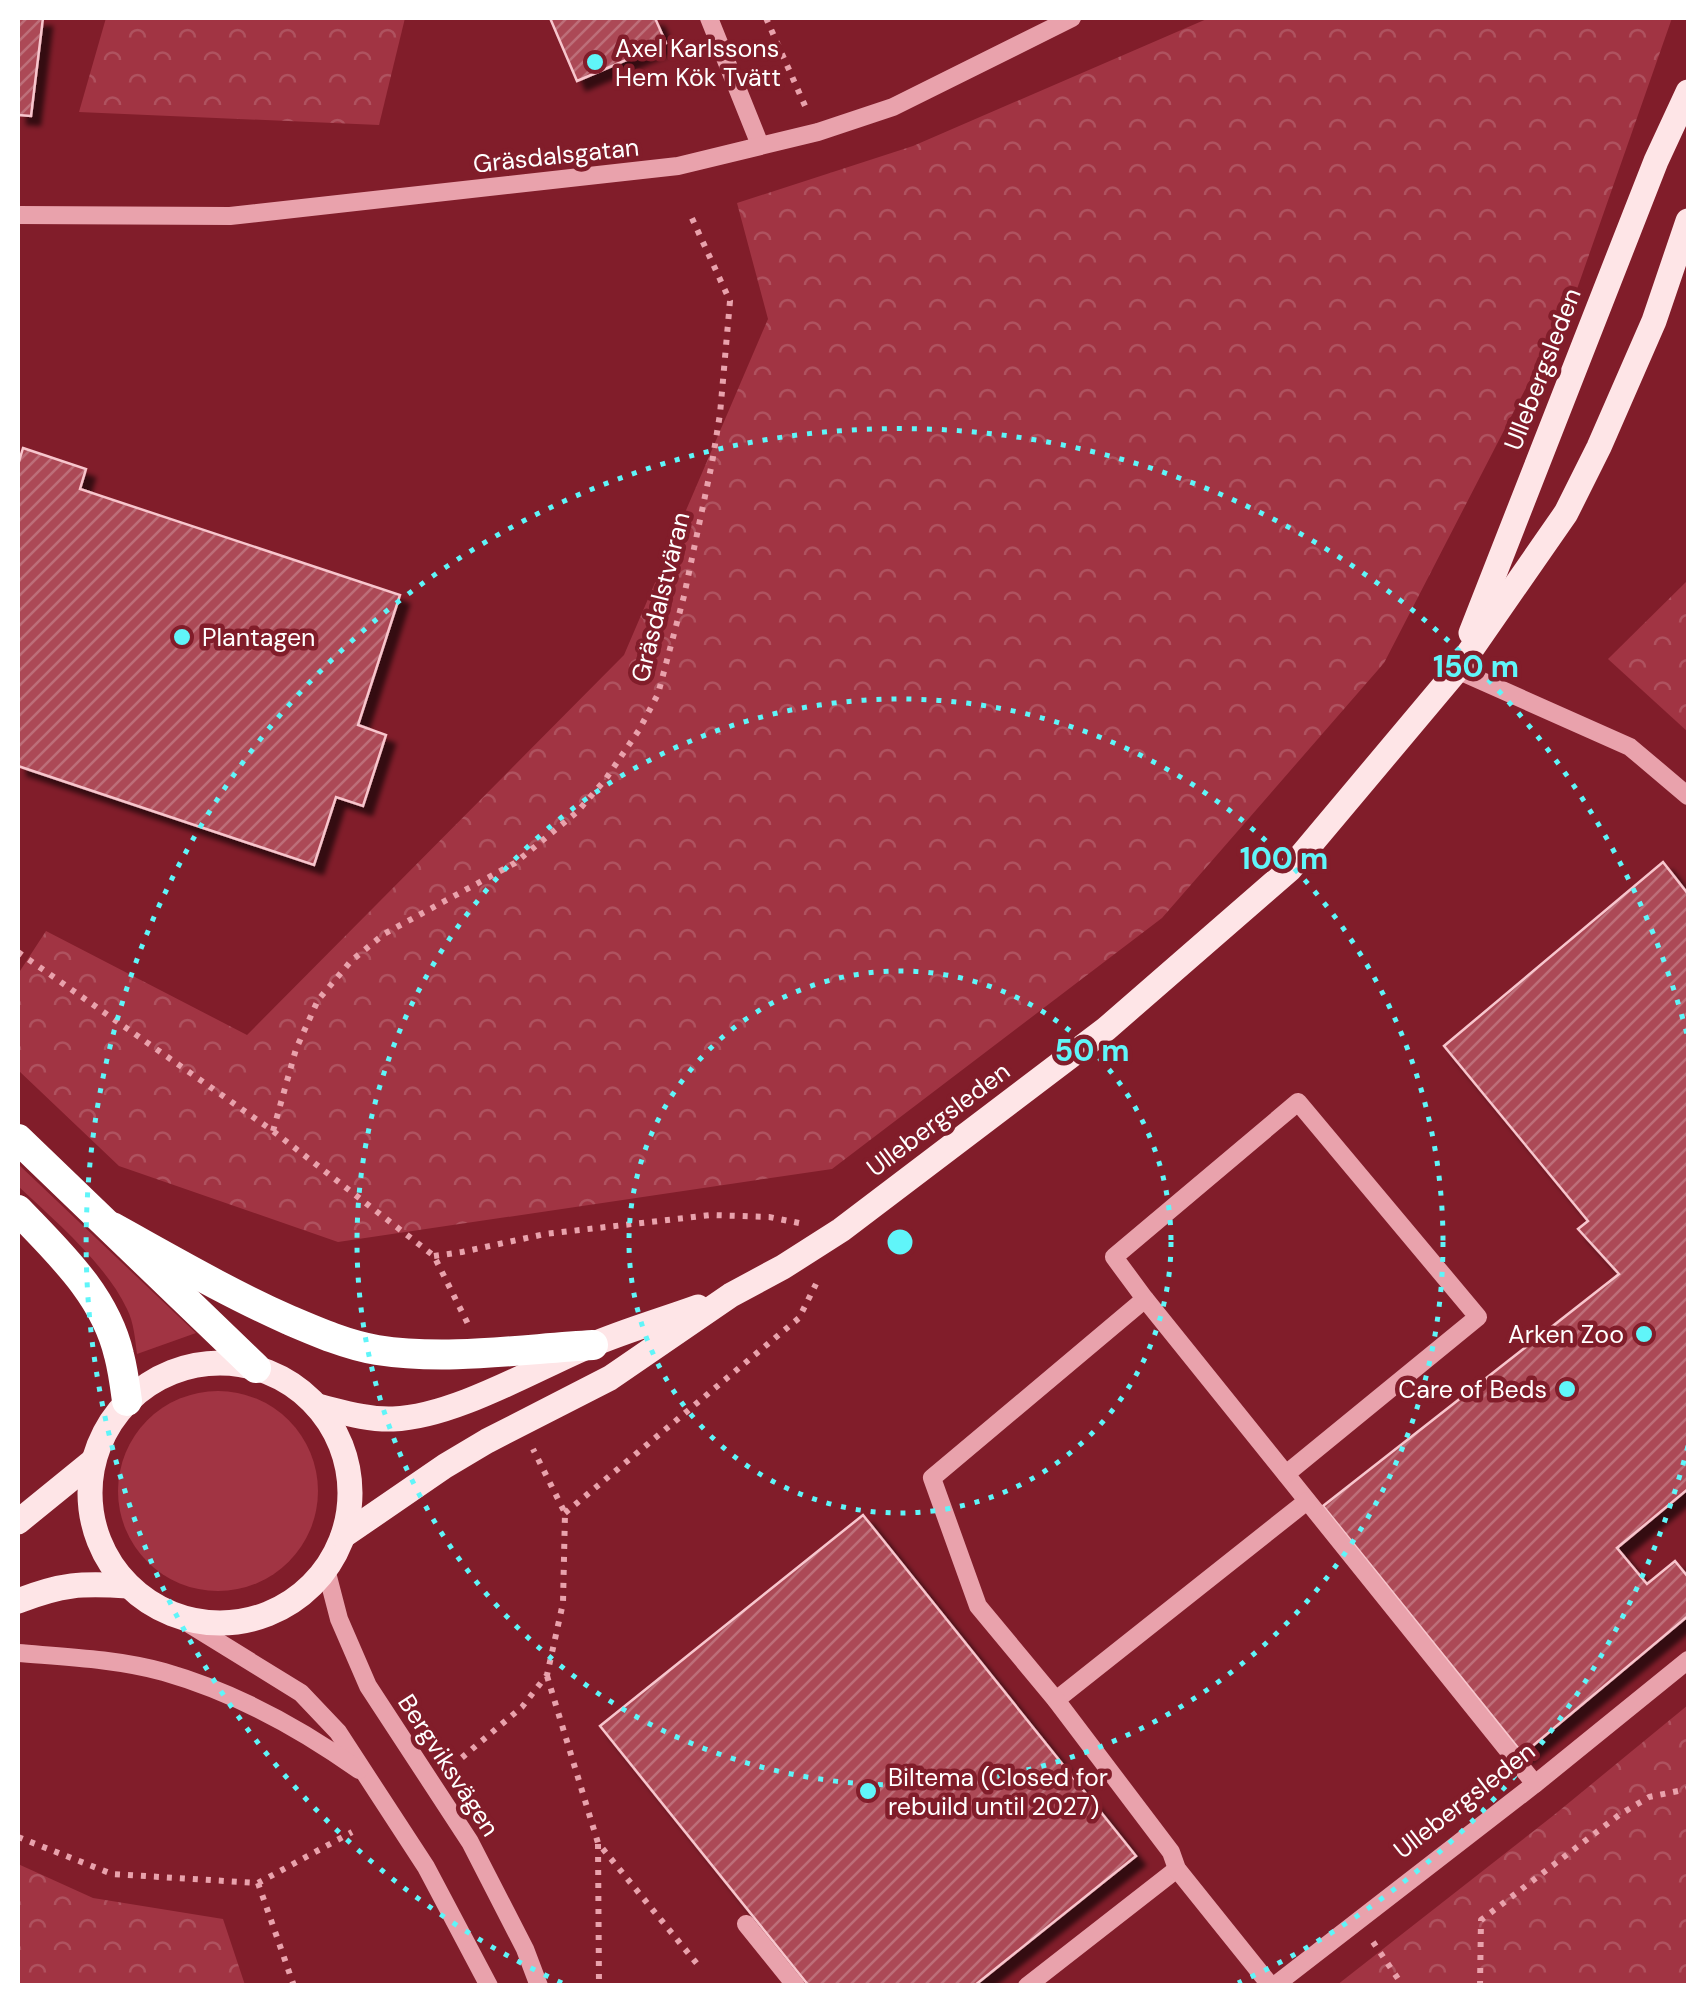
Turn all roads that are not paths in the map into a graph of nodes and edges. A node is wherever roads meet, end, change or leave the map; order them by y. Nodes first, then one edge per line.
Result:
1 (709, 18) edge
2 (1072, 18) edge
3 (1688, 92) edge
4 (760, 145) junction
5 (18, 215) edge
6 (1688, 221) edge
7 (1457, 670) junction
8 (1688, 796) edge
9 (18, 1139) edge
10 (18, 1210) edge
11 (112, 1227) junction
12 (731, 1295) junction
13 (1145, 1299) junction
14 (592, 1344) junction
15 (256, 1368) junction
16 (127, 1401) junction
17 (317, 1406) junction
18 (93, 1461) junction
19 (1286, 1474) junction
20 (1307, 1501) junction
21 (18, 1522) edge
22 (343, 1536) junction
23 (326, 1569) junction
24 (128, 1586) junction
25 (18, 1601) edge
26 (178, 1617) junction
27 (18, 1653) edge
28 (1688, 1660) edge
29 (1056, 1700) junction
30 (367, 1776) junction
31 (1535, 1784) junction
32 (1176, 1869) junction
33 (746, 1924) dead end
34 (489, 1986) edge
35 (539, 1986) edge
36 (796, 1986) edge
37 (1026, 1986) edge
38 (1273, 1986) edge

1 - 4 street
2 - 4 street, Gräsdalsgatan
3 - 7 main road, Ullebergsleden
4 - 5 street, Gräsdalsgatan
6 - 7 main road, Ullebergsleden
7 - 8 street
7 - 12 main road, Ullebergsleden
9 - 11 highway
10 - 16 highway
11 - 14 highway
11 - 15 highway
12 - 14 main road, Ullebergsleden
12 - 22 main road, Ullebergsleden
13 - 19 street
13 - 19 street
13 - 29 street
14 - 17 main road, Ullebergsleden
15 - 16 main road
15 - 17 main road
16 - 18 main road
17 - 22 main road
18 - 21 main road
18 - 24 main road
19 - 20 street
20 - 29 street
20 - 31 street
22 - 23 main road
23 - 26 main road
23 - 35 street, Bergviksvägen
24 - 25 main road
24 - 26 main road
26 - 30 street
27 - 30 street
28 - 31 street, Ullebergsleden
29 - 32 street
30 - 34 street
31 - 38 street, Ullebergsleden
32 - 37 street
32 - 38 street
33 - 36 street

